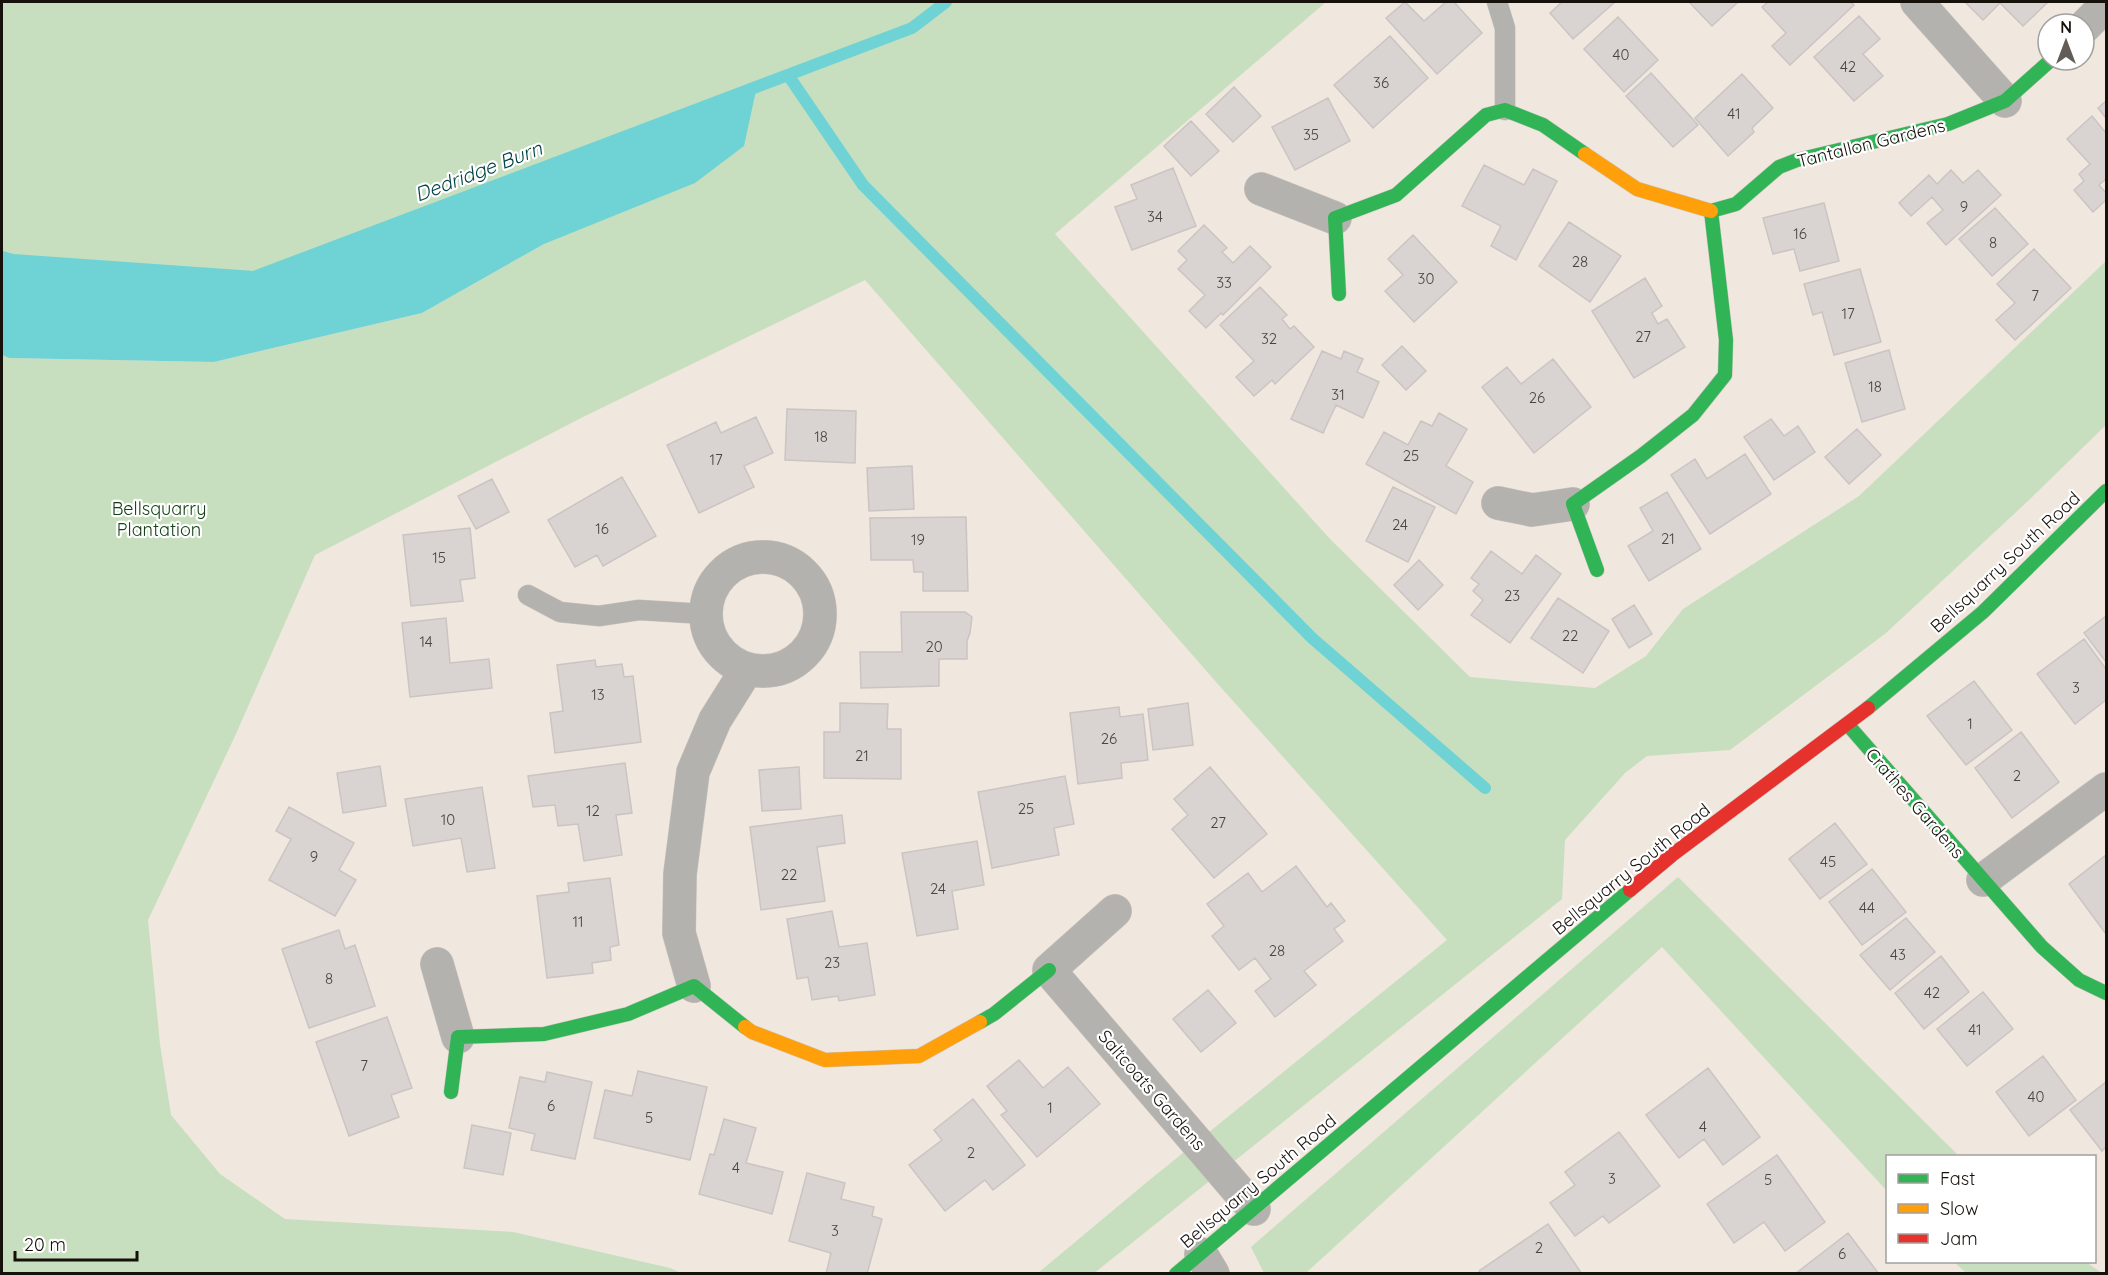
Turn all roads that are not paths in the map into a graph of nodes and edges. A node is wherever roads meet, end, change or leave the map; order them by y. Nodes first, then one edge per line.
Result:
1 (1497, 2) edge
2 (1917, 2) edge
3 (2037, 72) edge
4 (2006, 101) junction
5 (1505, 110) junction
6 (1261, 189) dead end
7 (1711, 211) junction
8 (1335, 218) junction
9 (1339, 294) dead end
10 (2106, 491) edge
11 (1498, 503) dead end
12 (1574, 504) junction
13 (1597, 570) dead end
14 (528, 596) dead end
15 (705, 614) junction
16 (747, 669) junction
17 (1848, 725) junction
18 (2106, 789) edge
19 (1983, 880) junction
20 (1115, 911) dead end
21 (437, 964) dead end
22 (1049, 970) junction
23 (694, 986) junction
24 (2106, 993) edge
25 (458, 1038) junction
26 (451, 1092) dead end
27 (1254, 1209) junction
28 (1197, 1267) edge

1 - 5 lane
2 - 4 street
3 - 4 street, Tantallon Gardens
4 - 7 street, Tantallon Gardens
5 - 7 street
5 - 8 street
6 - 8 street
7 - 12 street
8 - 9 street
10 - 17 street, Bellsquarry South Road
11 - 12 street
12 - 13 street
14 - 15 lane
15 - 16 street
15 - 16 street
16 - 23 street
17 - 19 street, Crathes Gardens
17 - 27 street, Bellsquarry South Road
18 - 19 street
19 - 24 street, Crathes Gardens
20 - 22 street
21 - 25 street
22 - 23 street
22 - 27 street, Saltcoats Gardens
23 - 25 street
25 - 26 street
27 - 28 street, Bellsquarry South Road

